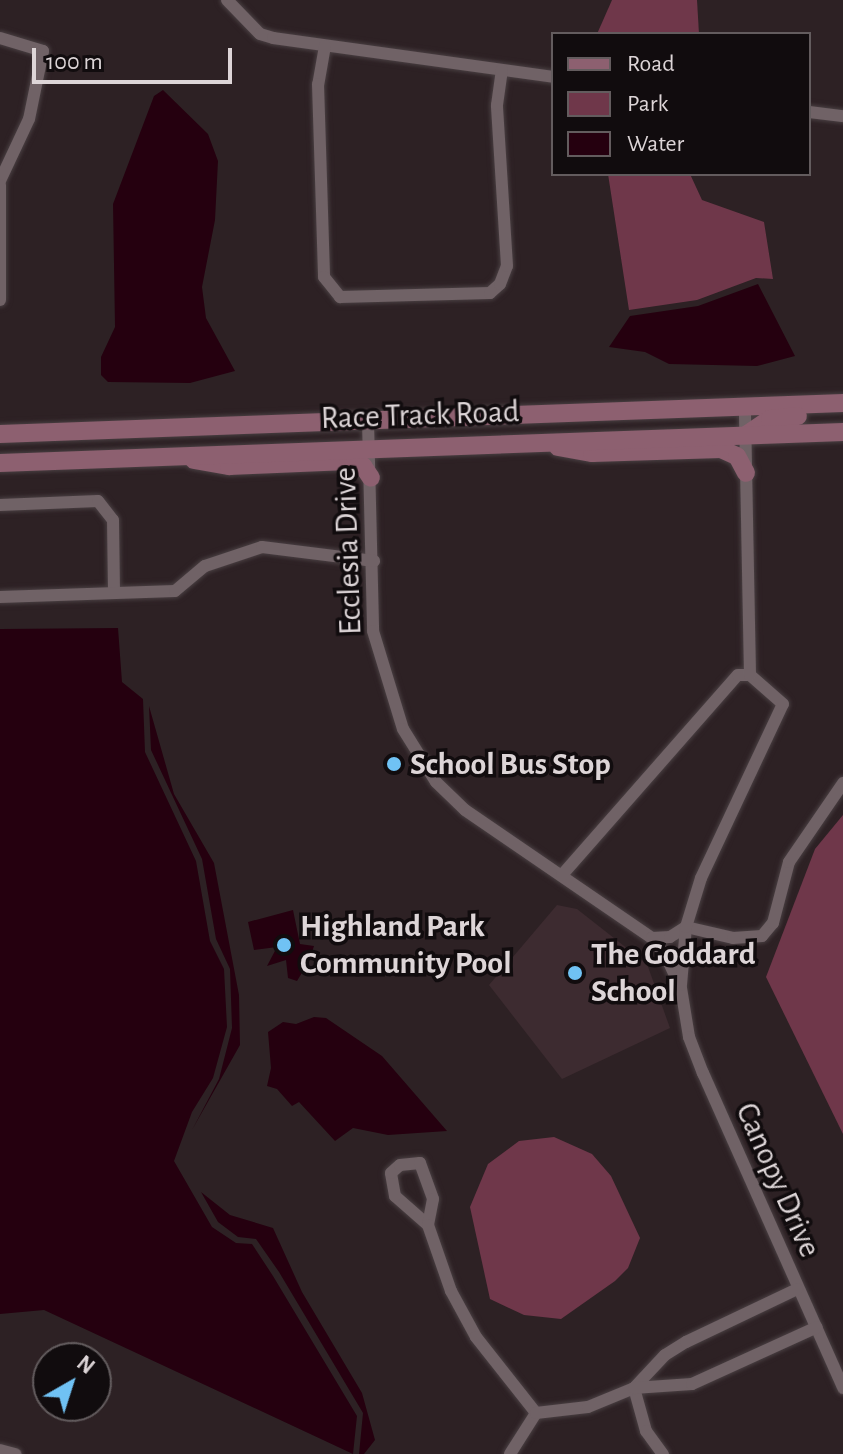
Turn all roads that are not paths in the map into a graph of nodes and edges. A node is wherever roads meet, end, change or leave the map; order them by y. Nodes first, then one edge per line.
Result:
1 (227, 0) edge
2 (0, 38) edge
3 (325, 46) junction
4 (502, 70) junction
5 (551, 77) edge
6 (811, 112) edge
7 (843, 116) edge
8 (0, 183) edge
9 (0, 300) edge
10 (843, 403) edge
11 (745, 406) junction
12 (843, 414) edge
13 (368, 421) junction
14 (843, 432) edge
15 (0, 434) edge
16 (746, 435) junction
17 (540, 441) junction
18 (370, 447) junction
19 (164, 454) junction
20 (0, 463) edge
21 (746, 473) junction
22 (371, 478) junction
23 (0, 505) edge
24 (374, 561) junction
25 (114, 593) junction
26 (0, 597) edge
27 (750, 675) junction
28 (843, 783) edge
29 (562, 875) junction
30 (686, 927) junction
31 (652, 938) junction
32 (681, 988) junction
33 (428, 1225) junction
34 (797, 1289) junction
35 (817, 1327) junction
36 (634, 1388) junction
37 (843, 1388) edge
38 (536, 1413) junction
39 (0, 1450) edge
40 (15, 1454) edge
41 (510, 1454) edge
42 (663, 1454) edge

1 - 3 street
2 - 8 street
3 - 4 street
3 - 4 street
4 - 5 street
6 - 7 street
8 - 9 street
10 - 11 main road, Race Track Road
11 - 13 main road, Race Track Road
11 - 16 street
12 - 16 main road
13 - 15 main road, Race Track Road
13 - 18 street, Ecclesia Drive
14 - 16 main road, Race Track Road
16 - 17 main road, Race Track Road
16 - 21 street
17 - 18 main road, Race Track Road
17 - 21 main road
18 - 19 main road, Race Track Road
18 - 22 street, Ecclesia Drive
19 - 20 main road, Race Track Road
19 - 22 main road
21 - 27 street
22 - 24 street, Ecclesia Drive
23 - 25 street
24 - 25 street
24 - 29 street, Ecclesia Drive
25 - 26 street
27 - 29 street
27 - 30 street, Canopy Drive
28 - 30 street
29 - 31 street, Ecclesia Drive
30 - 31 street
30 - 32 street, Canopy Drive
31 - 32 street, Canopy Drive
32 - 34 street, Canopy Drive
33 - 33 street
33 - 38 street
34 - 35 street, Canopy Drive
34 - 36 street
35 - 36 street
35 - 37 street, Canopy Drive
36 - 38 street
36 - 42 street
38 - 41 street
39 - 40 street

